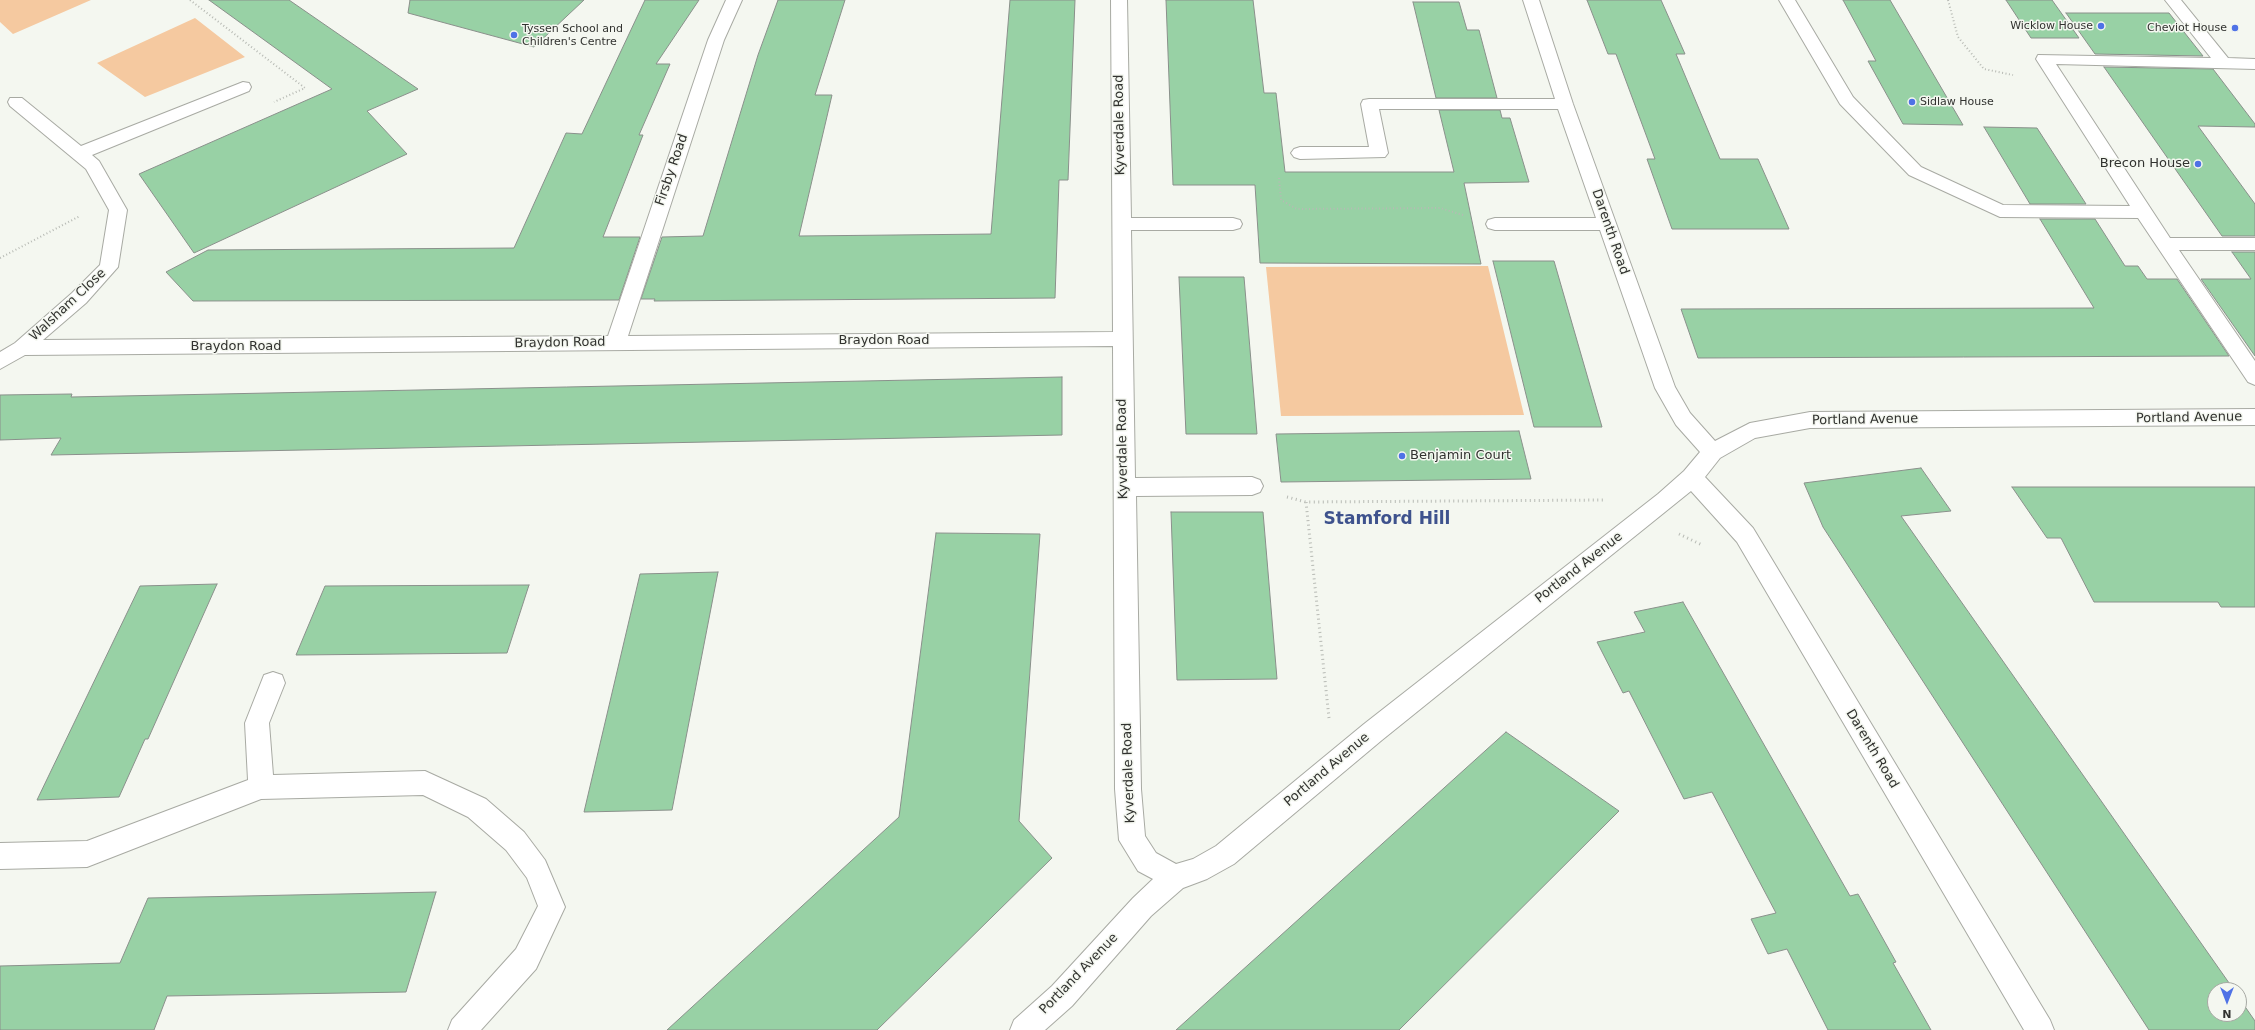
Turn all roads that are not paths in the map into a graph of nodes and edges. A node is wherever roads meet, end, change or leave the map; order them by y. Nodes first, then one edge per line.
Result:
1 (734, 0) edge
2 (1119, 0) edge
3 (1531, 0) edge
4 (1787, 0) edge
5 (2173, 0) edge
6 (2224, 64) junction
7 (2255, 64) edge
8 (243, 87) dead end
9 (16, 102) dead end
10 (1565, 104) junction
11 (1300, 153) road end
12 (79, 154) junction
13 (2143, 212) junction
14 (1121, 224) junction
15 (1233, 224) dead end
16 (1495, 224) road end
17 (1607, 224) junction
18 (2167, 244) junction
19 (2255, 244) edge
20 (1122, 338) junction
21 (616, 342) junction
22 (22, 348) junction
23 (0, 360) edge
24 (2255, 377) edge
25 (2255, 417) edge
26 (1712, 452) junction
27 (1692, 477) junction
28 (1252, 486) dead end
29 (1124, 487) junction
30 (273, 683) dead end
31 (261, 787) junction
32 (0, 856) edge
33 (1176, 876) junction
34 (462, 1030) edge
35 (1024, 1030) edge
36 (2040, 1030) edge

1 - 21 street, Firsby Road
2 - 14 street, Kyverdale Road
3 - 10 street, Darenth Road
4 - 13 street
5 - 6 street
6 - 7 street
6 - 13 street
8 - 12 street
9 - 12 street, Walsham Close
10 - 11 street
10 - 17 street, Darenth Road
12 - 22 street, Walsham Close
13 - 18 street
14 - 15 street
14 - 20 street, Kyverdale Road
16 - 17 street
17 - 26 street, Darenth Road
18 - 19 street
18 - 24 street
20 - 21 street, Braydon Road
20 - 29 street, Kyverdale Road
21 - 22 street, Braydon Road
22 - 23 street, Braydon Road
25 - 26 street, Portland Avenue
26 - 27 street, Portland Avenue
27 - 33 street, Portland Avenue
27 - 36 street, Darenth Road
28 - 29 street
29 - 33 street, Kyverdale Road
30 - 31 street
31 - 32 street
31 - 34 street
33 - 35 street, Portland Avenue

